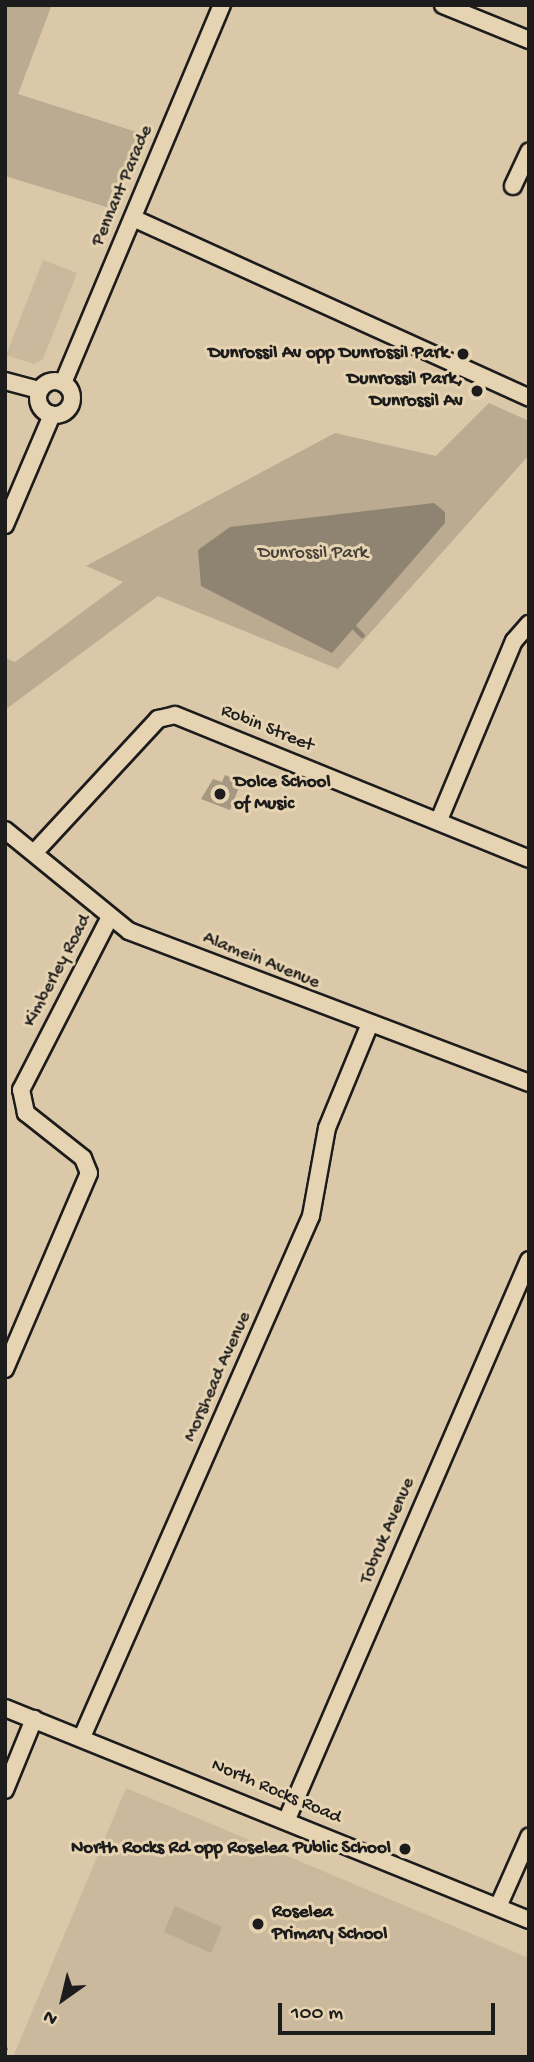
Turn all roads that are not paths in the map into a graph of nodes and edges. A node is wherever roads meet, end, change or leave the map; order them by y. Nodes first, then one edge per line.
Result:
1 (222, 5) edge
2 (443, 5) edge
3 (529, 40) edge
4 (529, 152) edge
5 (513, 186) dead end
6 (133, 218) junction
7 (5, 381) edge
8 (63, 383) junction
9 (39, 390) junction
10 (529, 398) edge
11 (52, 415) junction
12 (5, 525) edge
13 (529, 624) edge
14 (439, 820) junction
15 (5, 830) edge
16 (34, 853) junction
17 (529, 859) edge
18 (110, 917) junction
19 (369, 1026) junction
20 (529, 1083) edge
21 (529, 1260) edge
22 (5, 1369) edge
23 (5, 1708) edge
24 (34, 1719) junction
25 (82, 1737) junction
26 (5, 1790) edge
27 (287, 1819) junction
28 (529, 1837) edge
29 (498, 1907) junction
30 (529, 1920) edge

1 - 6 street, Pennant Parade
2 - 3 street
4 - 5 street
6 - 8 street, Pennant Parade
6 - 10 street
7 - 9 street
8 - 9 street
8 - 11 street
9 - 11 street
11 - 12 street
13 - 14 street
14 - 16 street, Robin Street
14 - 17 street, Robin Street
15 - 16 street, Alamein Avenue
16 - 18 street, Alamein Avenue
18 - 19 street, Alamein Avenue
18 - 22 street, Kimberley Road
19 - 20 street, Alamein Avenue
19 - 25 street, Morshead Avenue
21 - 27 street, Tobruk Avenue
23 - 24 street, North Rocks Road
24 - 25 street, North Rocks Road
24 - 26 street
25 - 27 street, North Rocks Road
27 - 29 street, North Rocks Road
28 - 29 street
29 - 30 street, North Rocks Road

